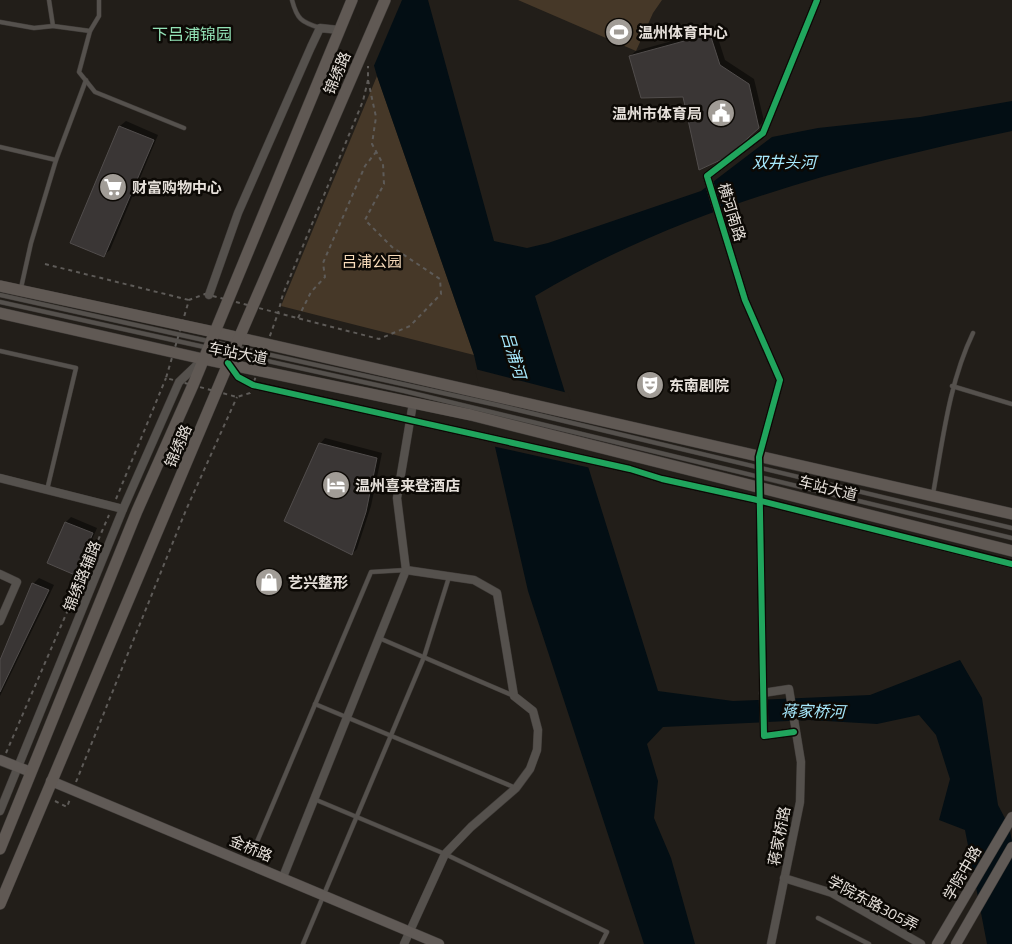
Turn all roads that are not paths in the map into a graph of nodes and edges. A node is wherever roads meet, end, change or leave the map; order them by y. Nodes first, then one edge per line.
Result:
1 (48, 0) edge
2 (99, 0) edge
3 (292, 0) edge
4 (352, 0) edge
5 (385, 0) edge
6 (817, 0) edge
7 (0, 22) edge
8 (53, 26) junction
9 (320, 28) junction
10 (339, 30) junction
11 (90, 31) junction
12 (86, 80) junction
13 (184, 128) dead end
14 (0, 147) edge
15 (56, 160) junction
16 (0, 286) edge
17 (20, 291) junction
18 (0, 295) edge
19 (209, 295) dead end
20 (0, 302) edge
21 (0, 313) edge
22 (973, 332) dead end
23 (209, 345) junction
24 (0, 351) edge
25 (233, 351) junction
26 (952, 386) junction
27 (413, 403) junction
28 (1012, 404) edge
29 (410, 421) junction
30 (760, 472) junction
31 (0, 478) edge
32 (47, 490) junction
33 (933, 496) junction
34 (761, 501) junction
35 (123, 509) junction
36 (1012, 514) edge
37 (1012, 528) edge
38 (1012, 538) edge
39 (1012, 551) edge
40 (1012, 564) edge
41 (406, 570) junction
42 (0, 574) edge
43 (450, 576) junction
44 (0, 621) edge
45 (379, 638) junction
46 (424, 658) junction
47 (763, 693) junction
48 (514, 696) junction
49 (315, 704) junction
50 (347, 717) junction
51 (794, 732) junction
52 (391, 736) junction
53 (2, 759) edge
54 (19, 767) junction
55 (31, 772) junction
56 (51, 780) junction
57 (516, 788) junction
58 (314, 799) junction
59 (0, 811) edge
60 (356, 817) junction
61 (1011, 821) edge
62 (1012, 847) edge
63 (0, 849) edge
64 (254, 849) dead end
65 (445, 854) junction
66 (283, 877) junction
67 (784, 878) junction
68 (324, 894) junction
69 (0, 904) edge
70 (818, 918) dead end
71 (410, 930) junction
72 (302, 944) edge
73 (404, 944) edge
74 (439, 944) edge
75 (601, 944) edge
76 (770, 944) edge
77 (869, 944) edge
78 (921, 944) edge
79 (937, 944) edge
80 (956, 944) edge

1 - 8 lane
2 - 11 lane
3 - 9 lane
4 - 10 main road, 锦绣路
5 - 25 main road, 锦绣路
6 - 30 street, 横河南路
7 - 8 lane
8 - 11 lane
9 - 10 street
9 - 19 street
10 - 23 main road, 锦绣路
11 - 12 lane
12 - 13 lane
12 - 15 lane
14 - 15 lane
15 - 17 lane
16 - 17 main road, 车站大道
17 - 23 main road, 车站大道
18 - 23 lane
20 - 23 lane
21 - 23 main road, 车站大道
22 - 26 lane
23 - 25 main road, 车站大道
23 - 25 main road, 车站大道
23 - 35 street, 锦绣路辅路
23 - 55 main road, 锦绣路
24 - 32 lane
25 - 27 main road, 车站大道
25 - 29 street
25 - 30 lane
25 - 30 lane
25 - 30 main road, 车站大道
25 - 56 main road, 锦绣路
26 - 28 lane
26 - 33 lane
27 - 29 street
27 - 30 main road, 车站大道
29 - 34 street
29 - 41 street
30 - 33 main road, 车站大道
30 - 34 street, 横河南路
30 - 37 lane
30 - 38 lane
30 - 39 main road, 车站大道
31 - 32 street
32 - 35 street
33 - 36 main road, 车站大道
34 - 40 street
34 - 47 street, 横河南路
35 - 54 street, 锦绣路辅路
41 - 43 street
41 - 45 street
41 - 49 lane
42 - 44 street
43 - 46 lane
43 - 48 street
45 - 46 lane
45 - 50 street
46 - 48 lane
46 - 52 lane
47 - 51 street, 蒋家桥路
47 - 51 street, 横河南路
48 - 57 street
49 - 50 lane
49 - 64 lane
50 - 52 lane
50 - 58 street
51 - 67 street, 蒋家桥路
52 - 57 lane
52 - 60 lane
53 - 54 street
54 - 55 street
54 - 59 street, 锦绣路辅路
55 - 63 main road, 锦绣路
56 - 66 street, 金桥路
56 - 69 main road, 锦绣路
57 - 65 street
58 - 60 lane
58 - 66 street
60 - 65 lane
60 - 68 lane
61 - 79 street, 学院中路
62 - 80 street, 学院中路
65 - 71 street
65 - 75 lane
66 - 68 street, 金桥路
67 - 76 street, 蒋家桥路
67 - 78 street, 学院东路305弄
68 - 71 street, 金桥路
68 - 72 lane
70 - 77 lane
71 - 73 street
71 - 74 street, 金桥路

